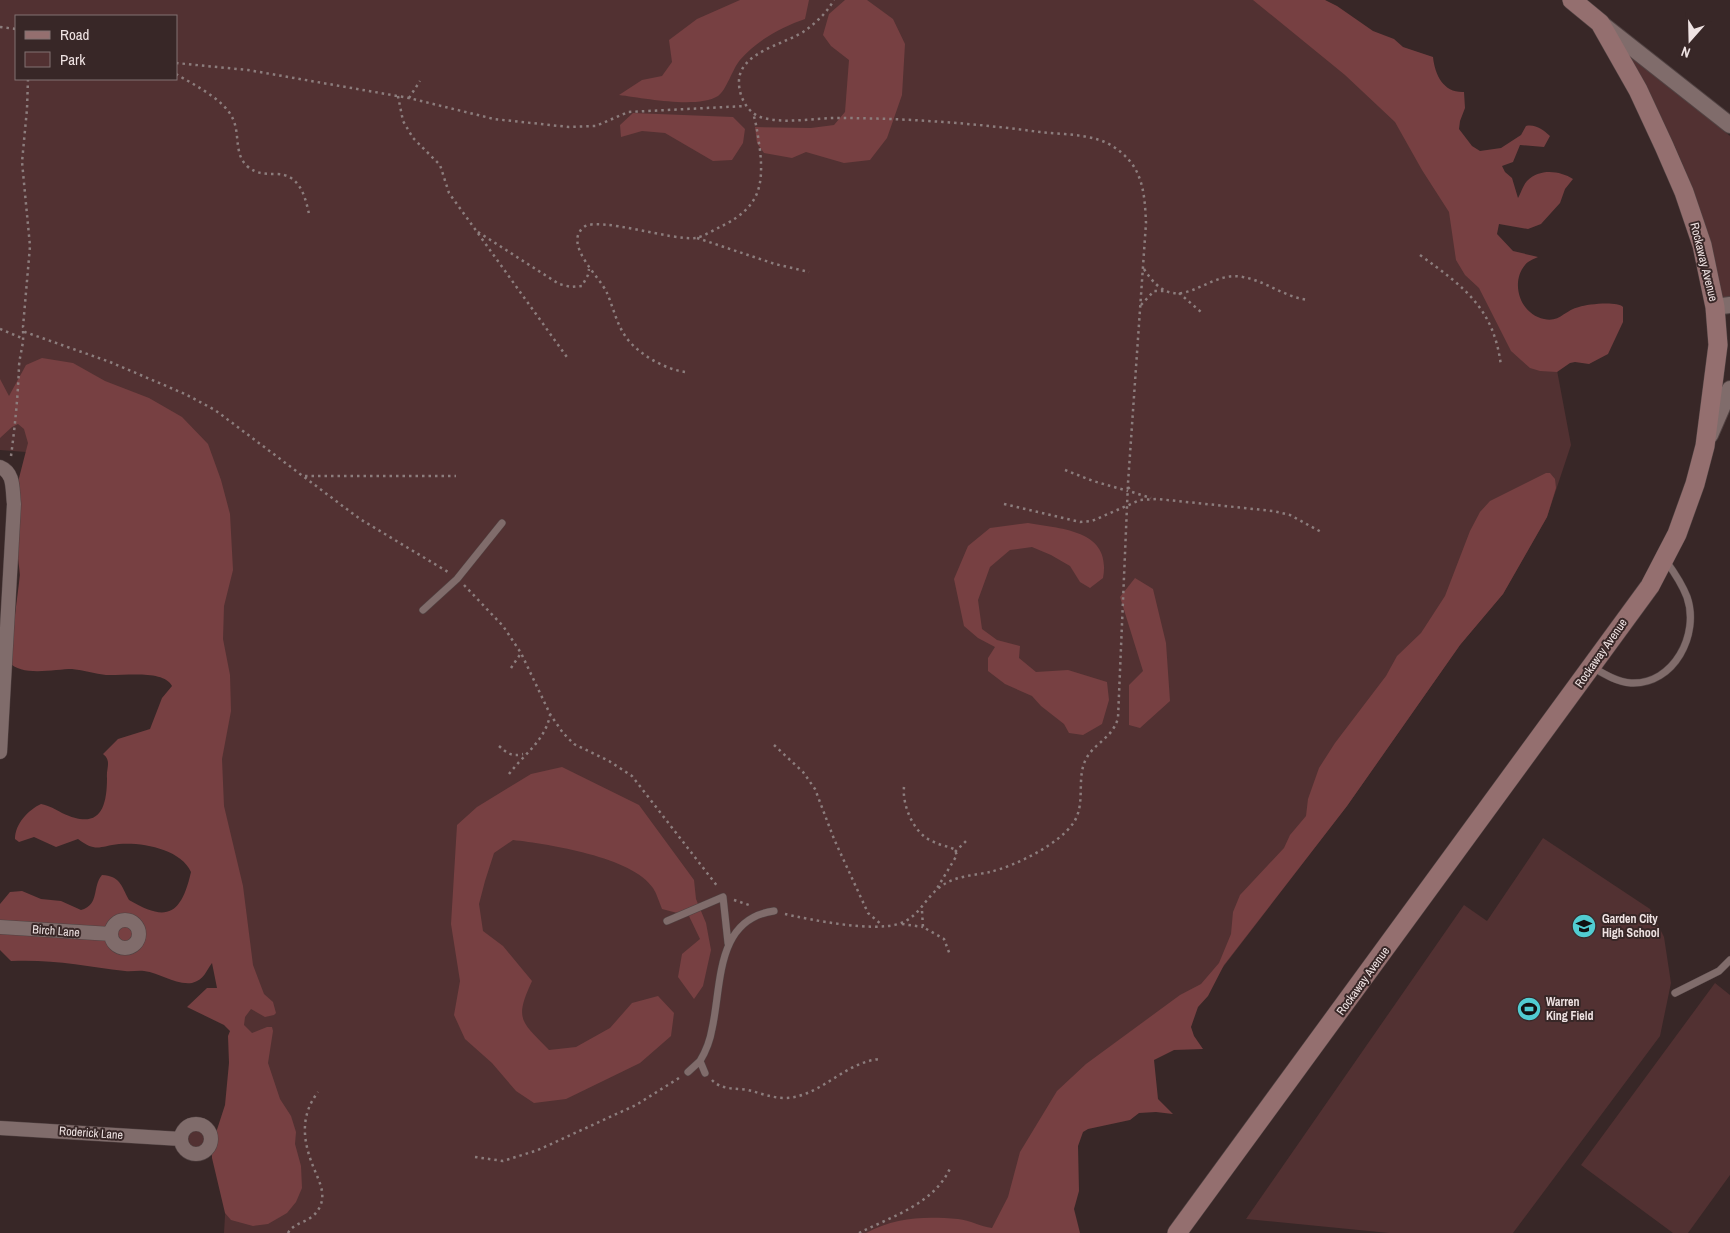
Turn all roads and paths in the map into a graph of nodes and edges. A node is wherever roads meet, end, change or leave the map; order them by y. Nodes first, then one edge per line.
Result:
1 (834, 0) edge
2 (1572, 0) edge
3 (1600, 23) junction
4 (0, 28) edge
5 (15, 29) edge
6 (178, 63) edge
7 (178, 75) edge
8 (28, 80) edge
9 (420, 81) dead end
10 (398, 96) junction
11 (408, 98) junction
12 (745, 106) junction
13 (753, 113) junction
14 (1730, 124) edge
15 (310, 214) dead end
16 (476, 230) junction
17 (696, 238) junction
18 (1420, 255) dead end
19 (1143, 268) junction
20 (588, 269) junction
21 (809, 272) dead end
22 (1166, 290) junction
23 (1178, 293) junction
24 (1308, 300) dead end
25 (1141, 305) junction
26 (1722, 306) edge
27 (1201, 312) dead end
28 (23, 327) junction
29 (0, 329) edge
30 (24, 339) junction
31 (569, 360) dead end
32 (1501, 366) dead end
33 (685, 372) dead end
34 (1730, 389) edge
35 (13, 442) dead end
36 (1705, 446) junction
37 (1, 467) edge
38 (1065, 470) dead end
39 (303, 476) junction
40 (456, 476) dead end
41 (1128, 489) junction
42 (1154, 500) junction
43 (1004, 504) dead end
44 (1127, 504) junction
45 (502, 523) dead end
46 (1323, 533) dead end
47 (1664, 558) junction
48 (457, 579) junction
49 (423, 610) dead end
50 (520, 653) junction
51 (3, 660) edge
52 (1592, 667) junction
53 (511, 668) dead end
54 (550, 714) junction
55 (774, 745) dead end
56 (499, 746) dead end
57 (0, 752) edge
58 (524, 754) junction
59 (509, 774) dead end
60 (904, 787) dead end
61 (966, 841) dead end
62 (956, 852) junction
63 (723, 897) junction
64 (931, 897) junction
65 (922, 910) junction
66 (774, 911) junction
67 (667, 921) dead end
68 (901, 923) junction
69 (884, 926) junction
70 (0, 927) edge
71 (923, 927) junction
72 (111, 934) dead end
73 (728, 944) junction
74 (950, 956) dead end
75 (1730, 960) edge
76 (1675, 993) dead end
77 (880, 1059) dead end
78 (700, 1061) junction
79 (688, 1072) joint
80 (705, 1073) joint
81 (318, 1092) dead end
82 (0, 1128) edge
83 (181, 1139) dead end
84 (475, 1157) dead end
85 (951, 1166) dead end
86 (288, 1233) edge
87 (859, 1233) edge
88 (1177, 1233) edge

1 - 12 path
2 - 3 main road, Rockaway Avenue
3 - 14 street
3 - 26 main road, Rockaway Avenue
4 - 5 path
6 - 10 path
7 - 15 path
8 - 28 path
9 - 11 path
10 - 11 path
10 - 16 path
11 - 12 path
12 - 13 path
13 - 17 path
13 - 19 path
16 - 20 path
16 - 31 path
17 - 20 path
17 - 21 path
18 - 32 path
19 - 22 path
19 - 25 path
20 - 33 path
22 - 23 path
22 - 25 path
23 - 24 path
23 - 27 path
25 - 41 path
26 - 36 main road, Rockaway Avenue
28 - 30 path
28 - 39 path
29 - 30 path
30 - 35 path
34 - 36 street
36 - 47 main road, Rockaway Avenue
37 - 51 street
38 - 41 path
39 - 40 path
39 - 48 path
41 - 42 path
41 - 44 path
42 - 44 path
42 - 46 path
43 - 44 path
44 - 64 path
45 - 48 lane
47 - 52 main road, Rockaway Avenue
47 - 52 lane
48 - 49 lane
48 - 50 path
50 - 53 path
50 - 54 path
51 - 57 street
52 - 88 main road, Rockaway Avenue
54 - 58 path
54 - 63 path
55 - 69 path
56 - 58 path
58 - 59 path
60 - 62 path
61 - 62 path
62 - 64 path
63 - 66 path
63 - 67 lane
63 - 73 lane
64 - 65 path
65 - 68 path
65 - 71 path
66 - 69 path
66 - 73 lane
68 - 69 path
68 - 71 path
70 - 72 street, Birch Lane
71 - 74 path
73 - 78 lane
75 - 76 lane
77 - 80 path
78 - 79 lane
78 - 80 lane
79 - 84 path
81 - 86 path
82 - 83 street, Roderick Lane
85 - 87 path

